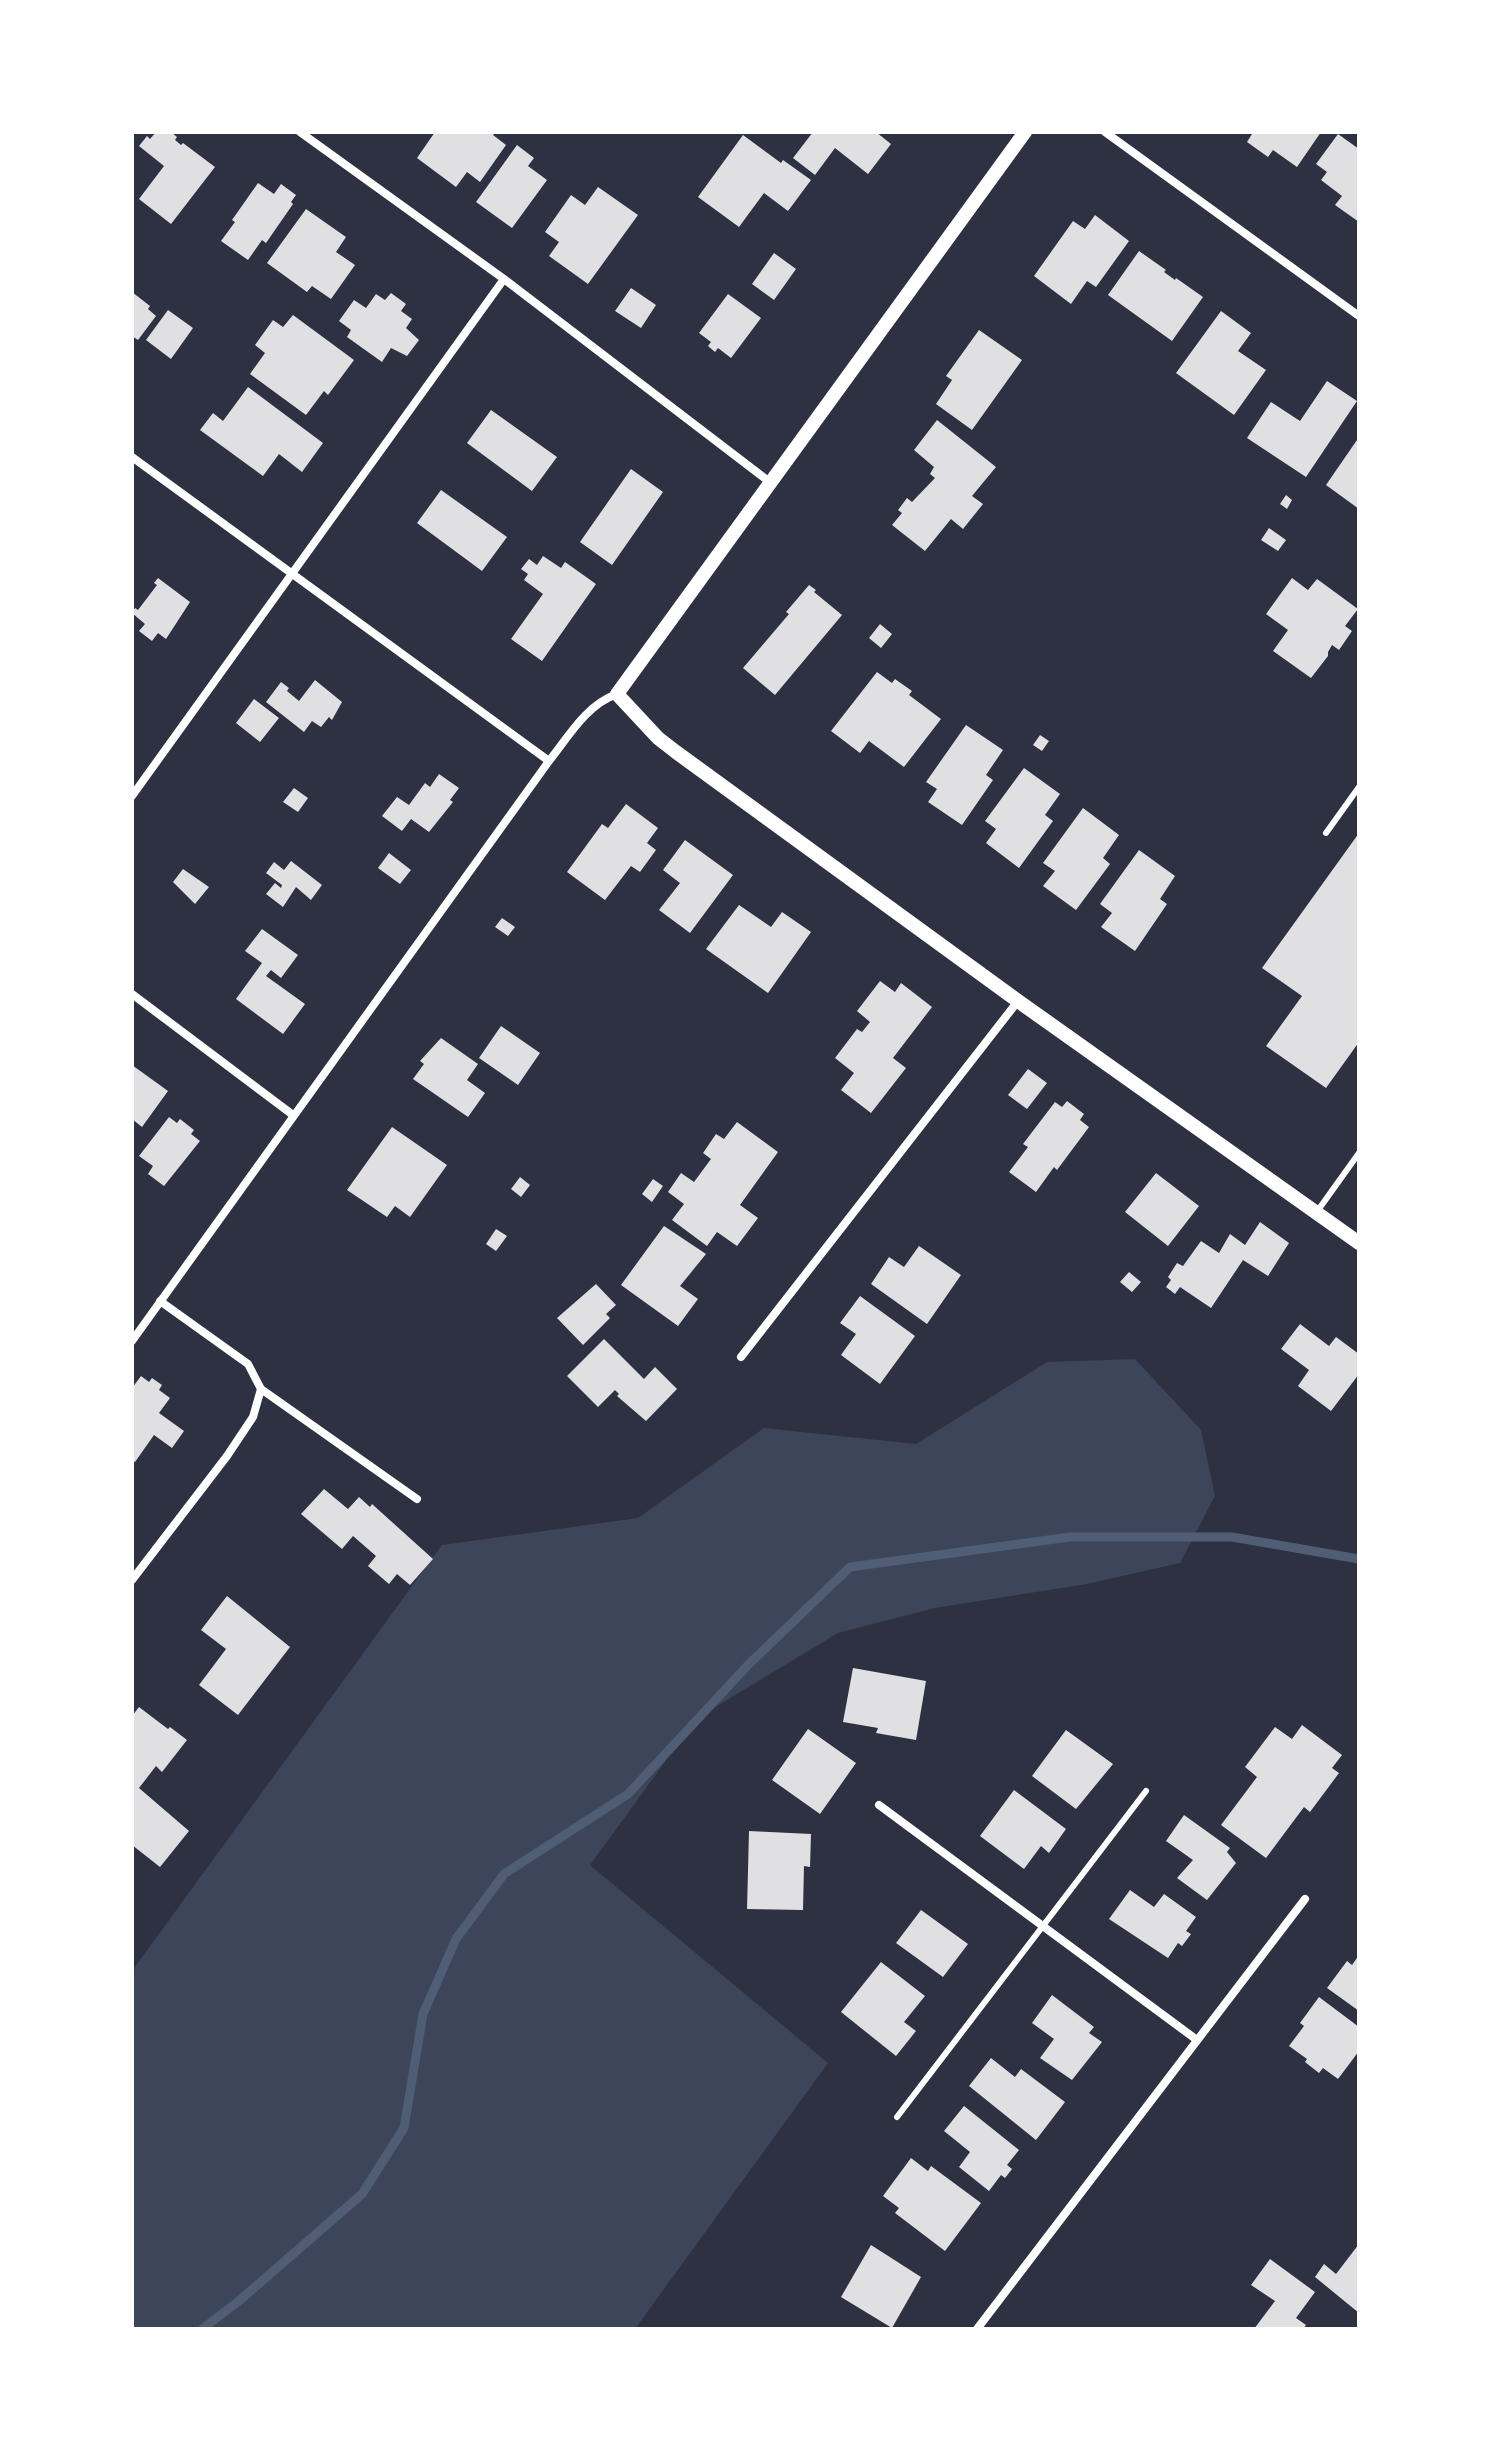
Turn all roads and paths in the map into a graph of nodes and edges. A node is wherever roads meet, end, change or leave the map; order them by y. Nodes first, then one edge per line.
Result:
1 (300, 132) edge
2 (1025, 132) edge
3 (1105, 132) edge
4 (504, 279) junction
5 (1359, 316) edge
6 (132, 457) edge
7 (771, 483) junction
8 (293, 573) junction
9 (617, 694) junction
10 (549, 761) junction
11 (1359, 787) edge
12 (132, 796) edge
13 (1326, 833) dead end
14 (132, 994) edge
15 (1018, 1001) junction
16 (293, 1115) junction
17 (1359, 1153) edge
18 (1316, 1213) junction
19 (1359, 1243) edge
20 (160, 1301) junction
21 (132, 1341) edge
22 (741, 1357) dead end
23 (261, 1389) junction
24 (417, 1499) dead end
25 (132, 1580) edge
26 (1146, 1791) dead end
27 (879, 1805) dead end
28 (1305, 1899) dead end
29 (1044, 1927) junction
30 (1197, 2040) junction
31 (897, 2117) dead end
32 (977, 2329) edge

1 - 4 street
2 - 7 street
3 - 5 street
4 - 7 street
4 - 8 street
6 - 8 street
7 - 9 street
8 - 10 street
8 - 12 street
9 - 10 street
9 - 15 street
10 - 16 street
11 - 13 lane
14 - 16 street
15 - 18 street
15 - 22 street
16 - 20 street
17 - 18 lane
18 - 19 street
20 - 21 street
20 - 23 street
23 - 24 street
23 - 25 street
26 - 29 lane
27 - 29 street
28 - 30 street
29 - 30 street
29 - 31 lane
30 - 32 street

